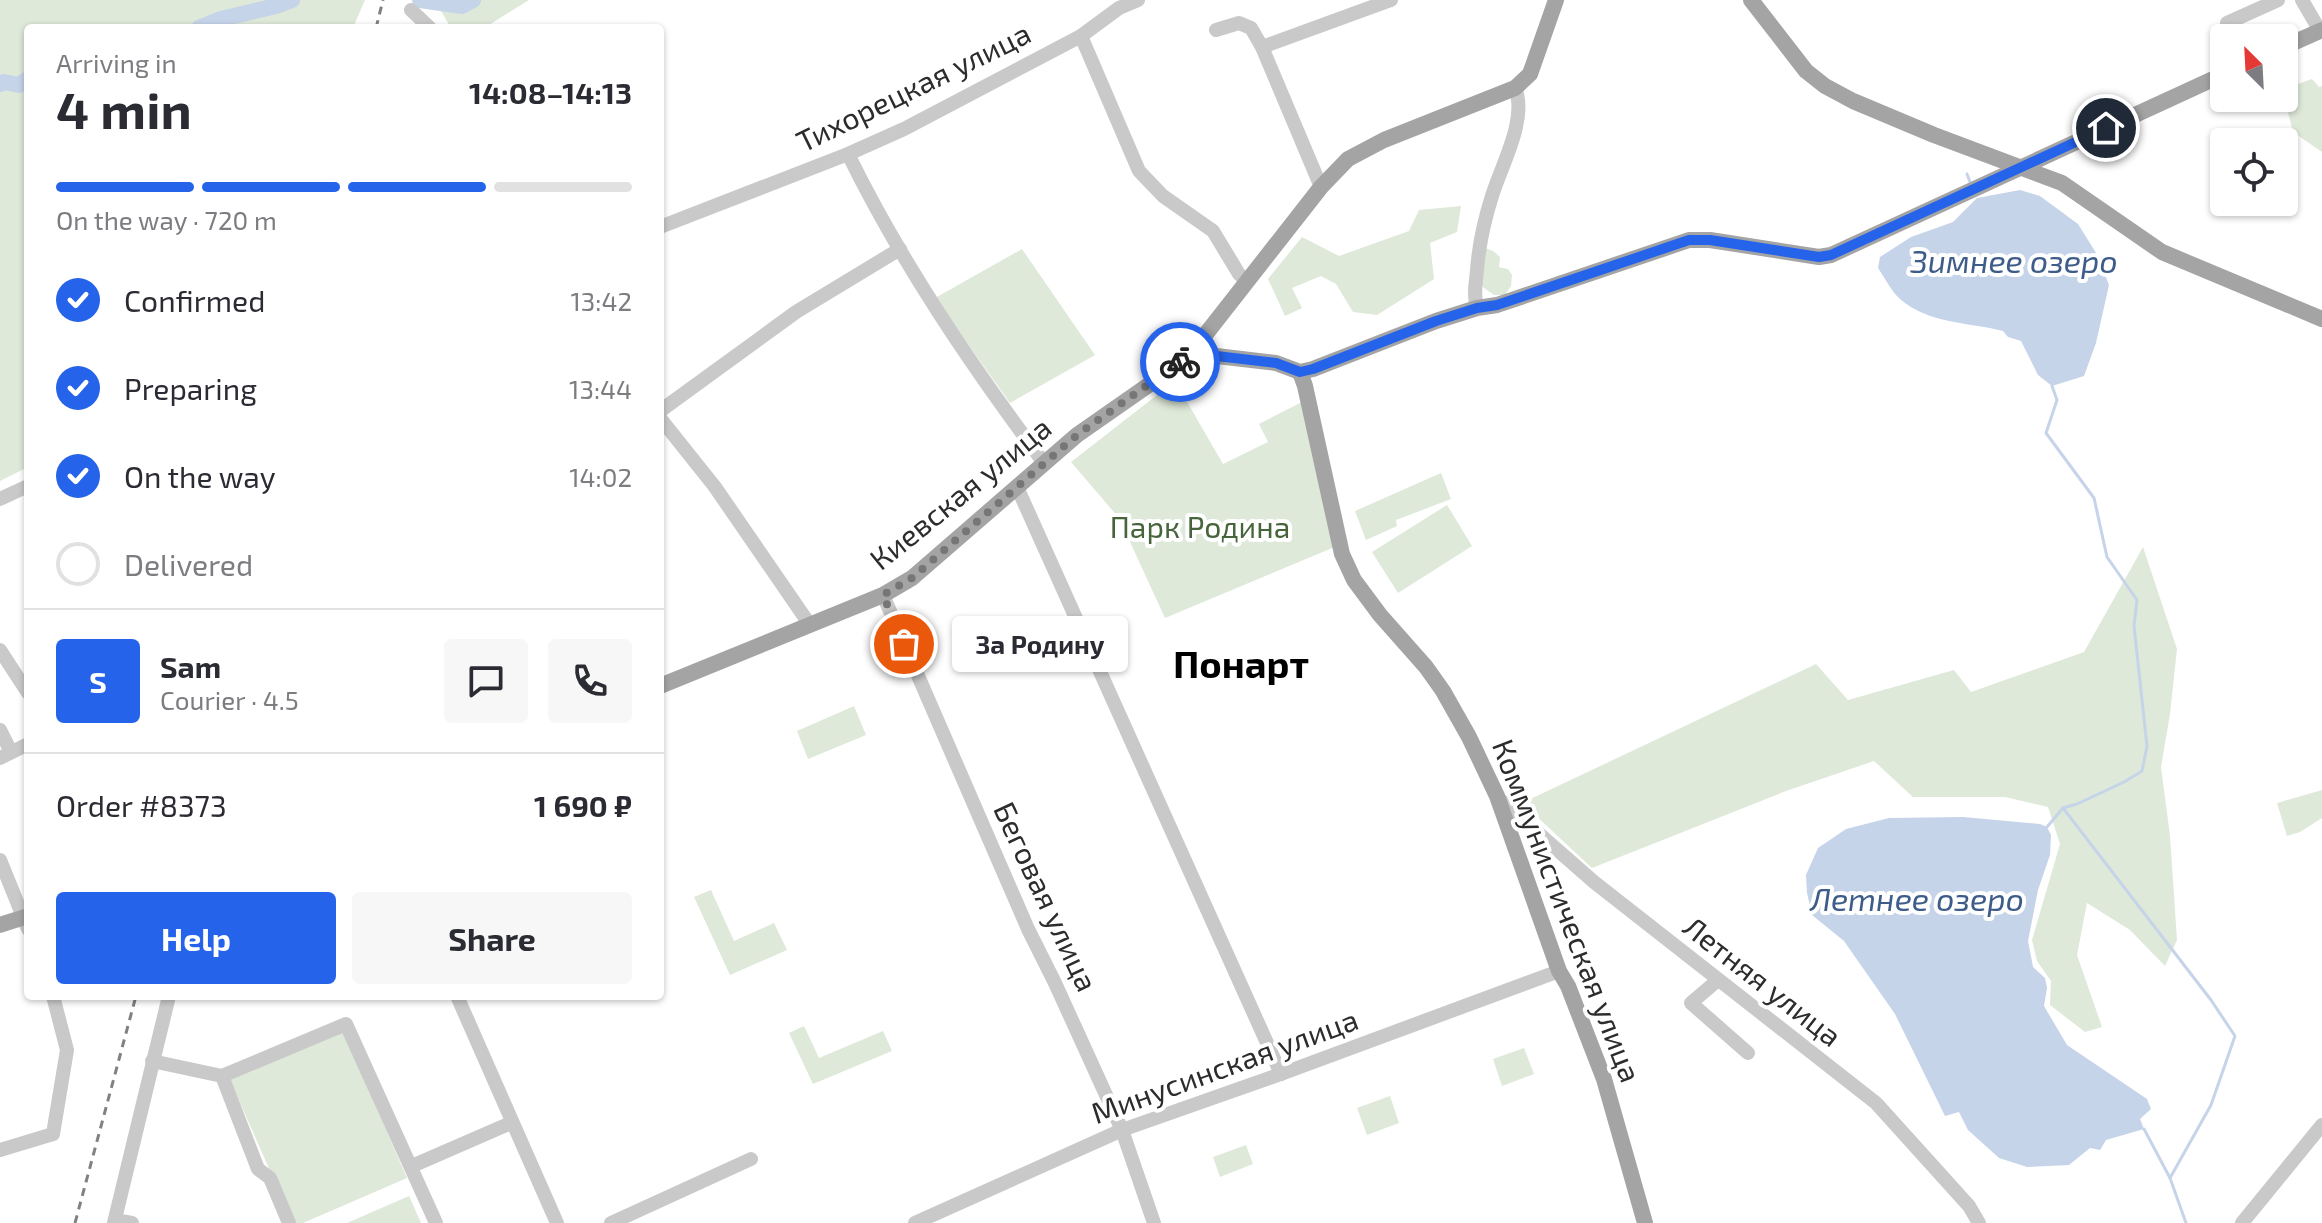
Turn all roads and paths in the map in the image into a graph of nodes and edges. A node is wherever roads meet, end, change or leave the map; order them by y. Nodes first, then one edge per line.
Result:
1 (1138, 0) edge
2 (1391, 0) edge
3 (1556, 0) edge
4 (1751, 0) edge
5 (2278, 0) edge
6 (2302, 0) edge
7 (411, 10) dead end
8 (2227, 23) dead end
9 (426, 24) edge
10 (1216, 30) dead end
11 (2321, 30) edge
12 (1081, 36) junction
13 (2298, 41) edge
14 (1262, 47) junction
15 (2210, 80) edge
16 (1515, 88) junction
17 (848, 154) junction
18 (2025, 169) junction
19 (1321, 187) junction
20 (664, 225) edge
21 (900, 249) junction
22 (1247, 281) junction
23 (1477, 308) junction
24 (2321, 315) edge
25 (1191, 353) junction
26 (1300, 372) junction
27 (664, 408) edge
28 (664, 423) edge
29 (1044, 463) junction
30 (1017, 487) junction
31 (24, 488) edge
32 (0, 499) edge
33 (883, 595) junction
34 (810, 625) junction
35 (0, 650) edge
36 (664, 684) edge
37 (24, 687) edge
38 (0, 730) edge
39 (24, 746) edge
40 (5, 755) edge
41 (1497, 796) junction
42 (0, 860) edge
43 (24, 916) edge
44 (24, 921) edge
45 (0, 925) edge
46 (1559, 971) junction
47 (1718, 980) junction
48 (54, 1000) edge
49 (168, 1000) edge
50 (459, 1000) edge
51 (1748, 1053) dead end
52 (152, 1061) junction
53 (1281, 1074) junction
54 (222, 1076) junction
55 (511, 1123) junction
56 (2322, 1125) edge
57 (1122, 1130) junction
58 (0, 1150) edge
59 (751, 1159) dead end
60 (412, 1166) junction
61 (114, 1221) edge
62 (132, 1223) edge
63 (289, 1223) edge
64 (436, 1223) edge
65 (557, 1223) edge
66 (611, 1223) edge
67 (915, 1223) edge
68 (1154, 1223) edge
69 (1645, 1223) edge
70 (1979, 1223) edge
71 (2242, 1223) edge

1 - 12 street, Тихорецкая улица
2 - 14 street
3 - 16 main road
4 - 18 main road
5 - 8 street
6 - 11 street
7 - 9 street
10 - 14 street
11 - 13 main road
12 - 17 street, Тихорецкая улица
12 - 22 street
14 - 19 street
15 - 18 main road
16 - 19 main road, Киевская улица
16 - 23 street
17 - 20 street, Тихорецкая улица
17 - 21 street
18 - 23 main road
18 - 24 main road
19 - 22 main road, Киевская улица
21 - 27 street
21 - 29 street
22 - 25 main road, Киевская улица
23 - 26 main road
25 - 26 main road
25 - 29 main road, Киевская улица
26 - 41 main road, Коммунистическая улица
28 - 34 street
29 - 30 main road, Киевская улица
30 - 33 main road, Киевская улица
30 - 53 street
31 - 32 street
33 - 34 main road, Киевская улица
33 - 57 street, Беговая улица
34 - 36 main road, Киевская улица
35 - 37 street
38 - 40 street
39 - 40 street
41 - 46 main road, Коммунистическая улица
41 - 47 street, Летняя улица
42 - 43 street
44 - 45 main road
46 - 53 street, Минусинская улица
46 - 69 main road, Коммунистическая улица
47 - 51 street
47 - 70 street, Летняя улица
48 - 58 street
49 - 52 street
50 - 55 street
52 - 54 street
52 - 61 street
53 - 57 street, Минусинская улица
54 - 60 street
54 - 63 street
55 - 60 street
55 - 65 street
56 - 71 street
57 - 67 street, Минусинская улица
57 - 68 street, Беговая улица
59 - 66 street
60 - 64 street
61 - 62 street

